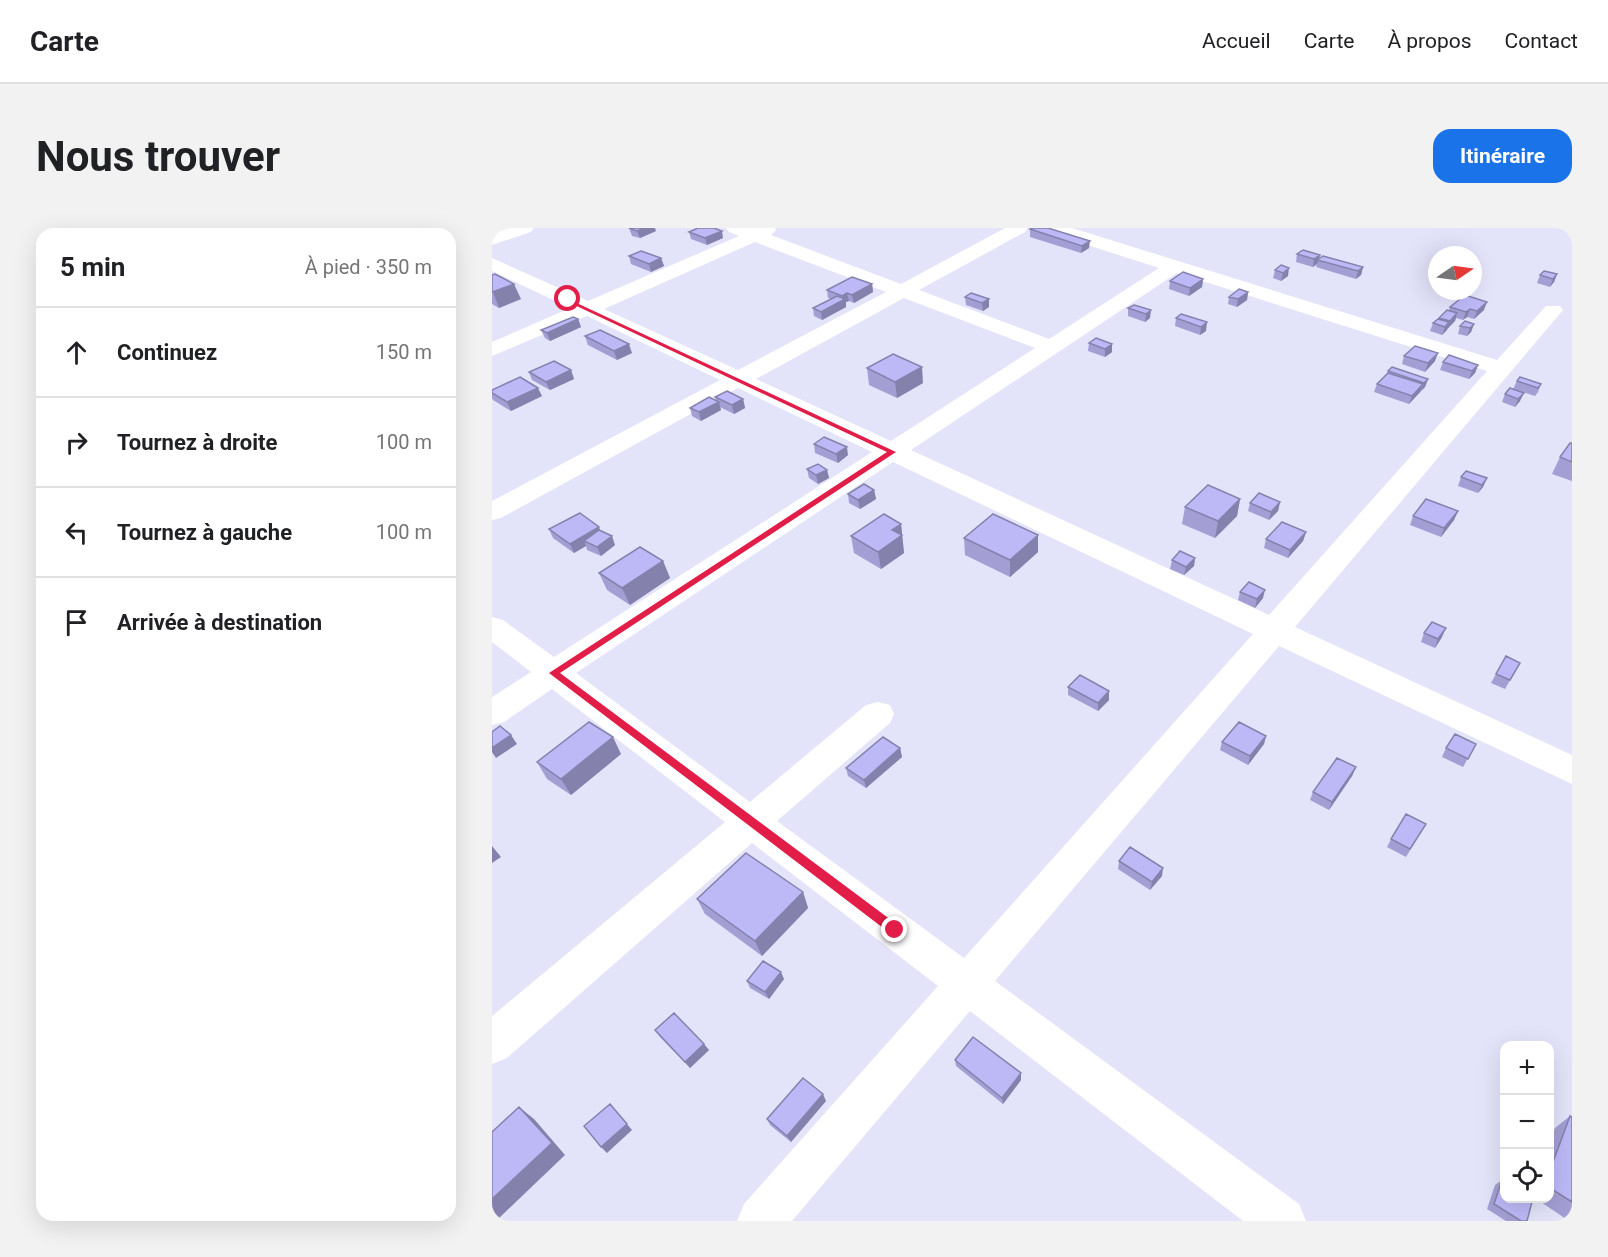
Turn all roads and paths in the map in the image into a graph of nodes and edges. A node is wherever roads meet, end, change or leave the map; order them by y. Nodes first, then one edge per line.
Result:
1 (525, 228) edge
2 (735, 228) edge
3 (1019, 228) edge
4 (1053, 228) edge
5 (763, 232) edge
6 (492, 240) edge
7 (492, 264) edge
8 (1175, 266) junction
9 (903, 291) junction
10 (587, 308) junction
11 (1557, 317) edge
12 (1052, 347) junction
13 (492, 350) edge
14 (1502, 369) junction
15 (738, 380) junction
16 (892, 452) junction
17 (492, 512) edge
18 (492, 627) edge
19 (1274, 631) junction
20 (554, 673) junction
21 (492, 713) edge
22 (878, 714) dead end
23 (1572, 771) edge
24 (752, 822) junction
25 (967, 984) junction
26 (492, 1044) edge
27 (760, 1221) edge
28 (1282, 1221) edge

1 - 6 street
2 - 5 street
3 - 9 street
4 - 8 street
5 - 9 street
5 - 10 street
7 - 10 street
8 - 12 street
8 - 14 street
9 - 12 street
9 - 15 street
10 - 13 street
10 - 15 street
11 - 14 street
12 - 16 street
14 - 19 street
15 - 16 street
15 - 17 street
16 - 19 street
16 - 20 street
18 - 20 street
19 - 23 street
19 - 25 street
20 - 21 street
20 - 24 street
22 - 24 street
24 - 25 street
24 - 26 street
25 - 27 street
25 - 28 street

